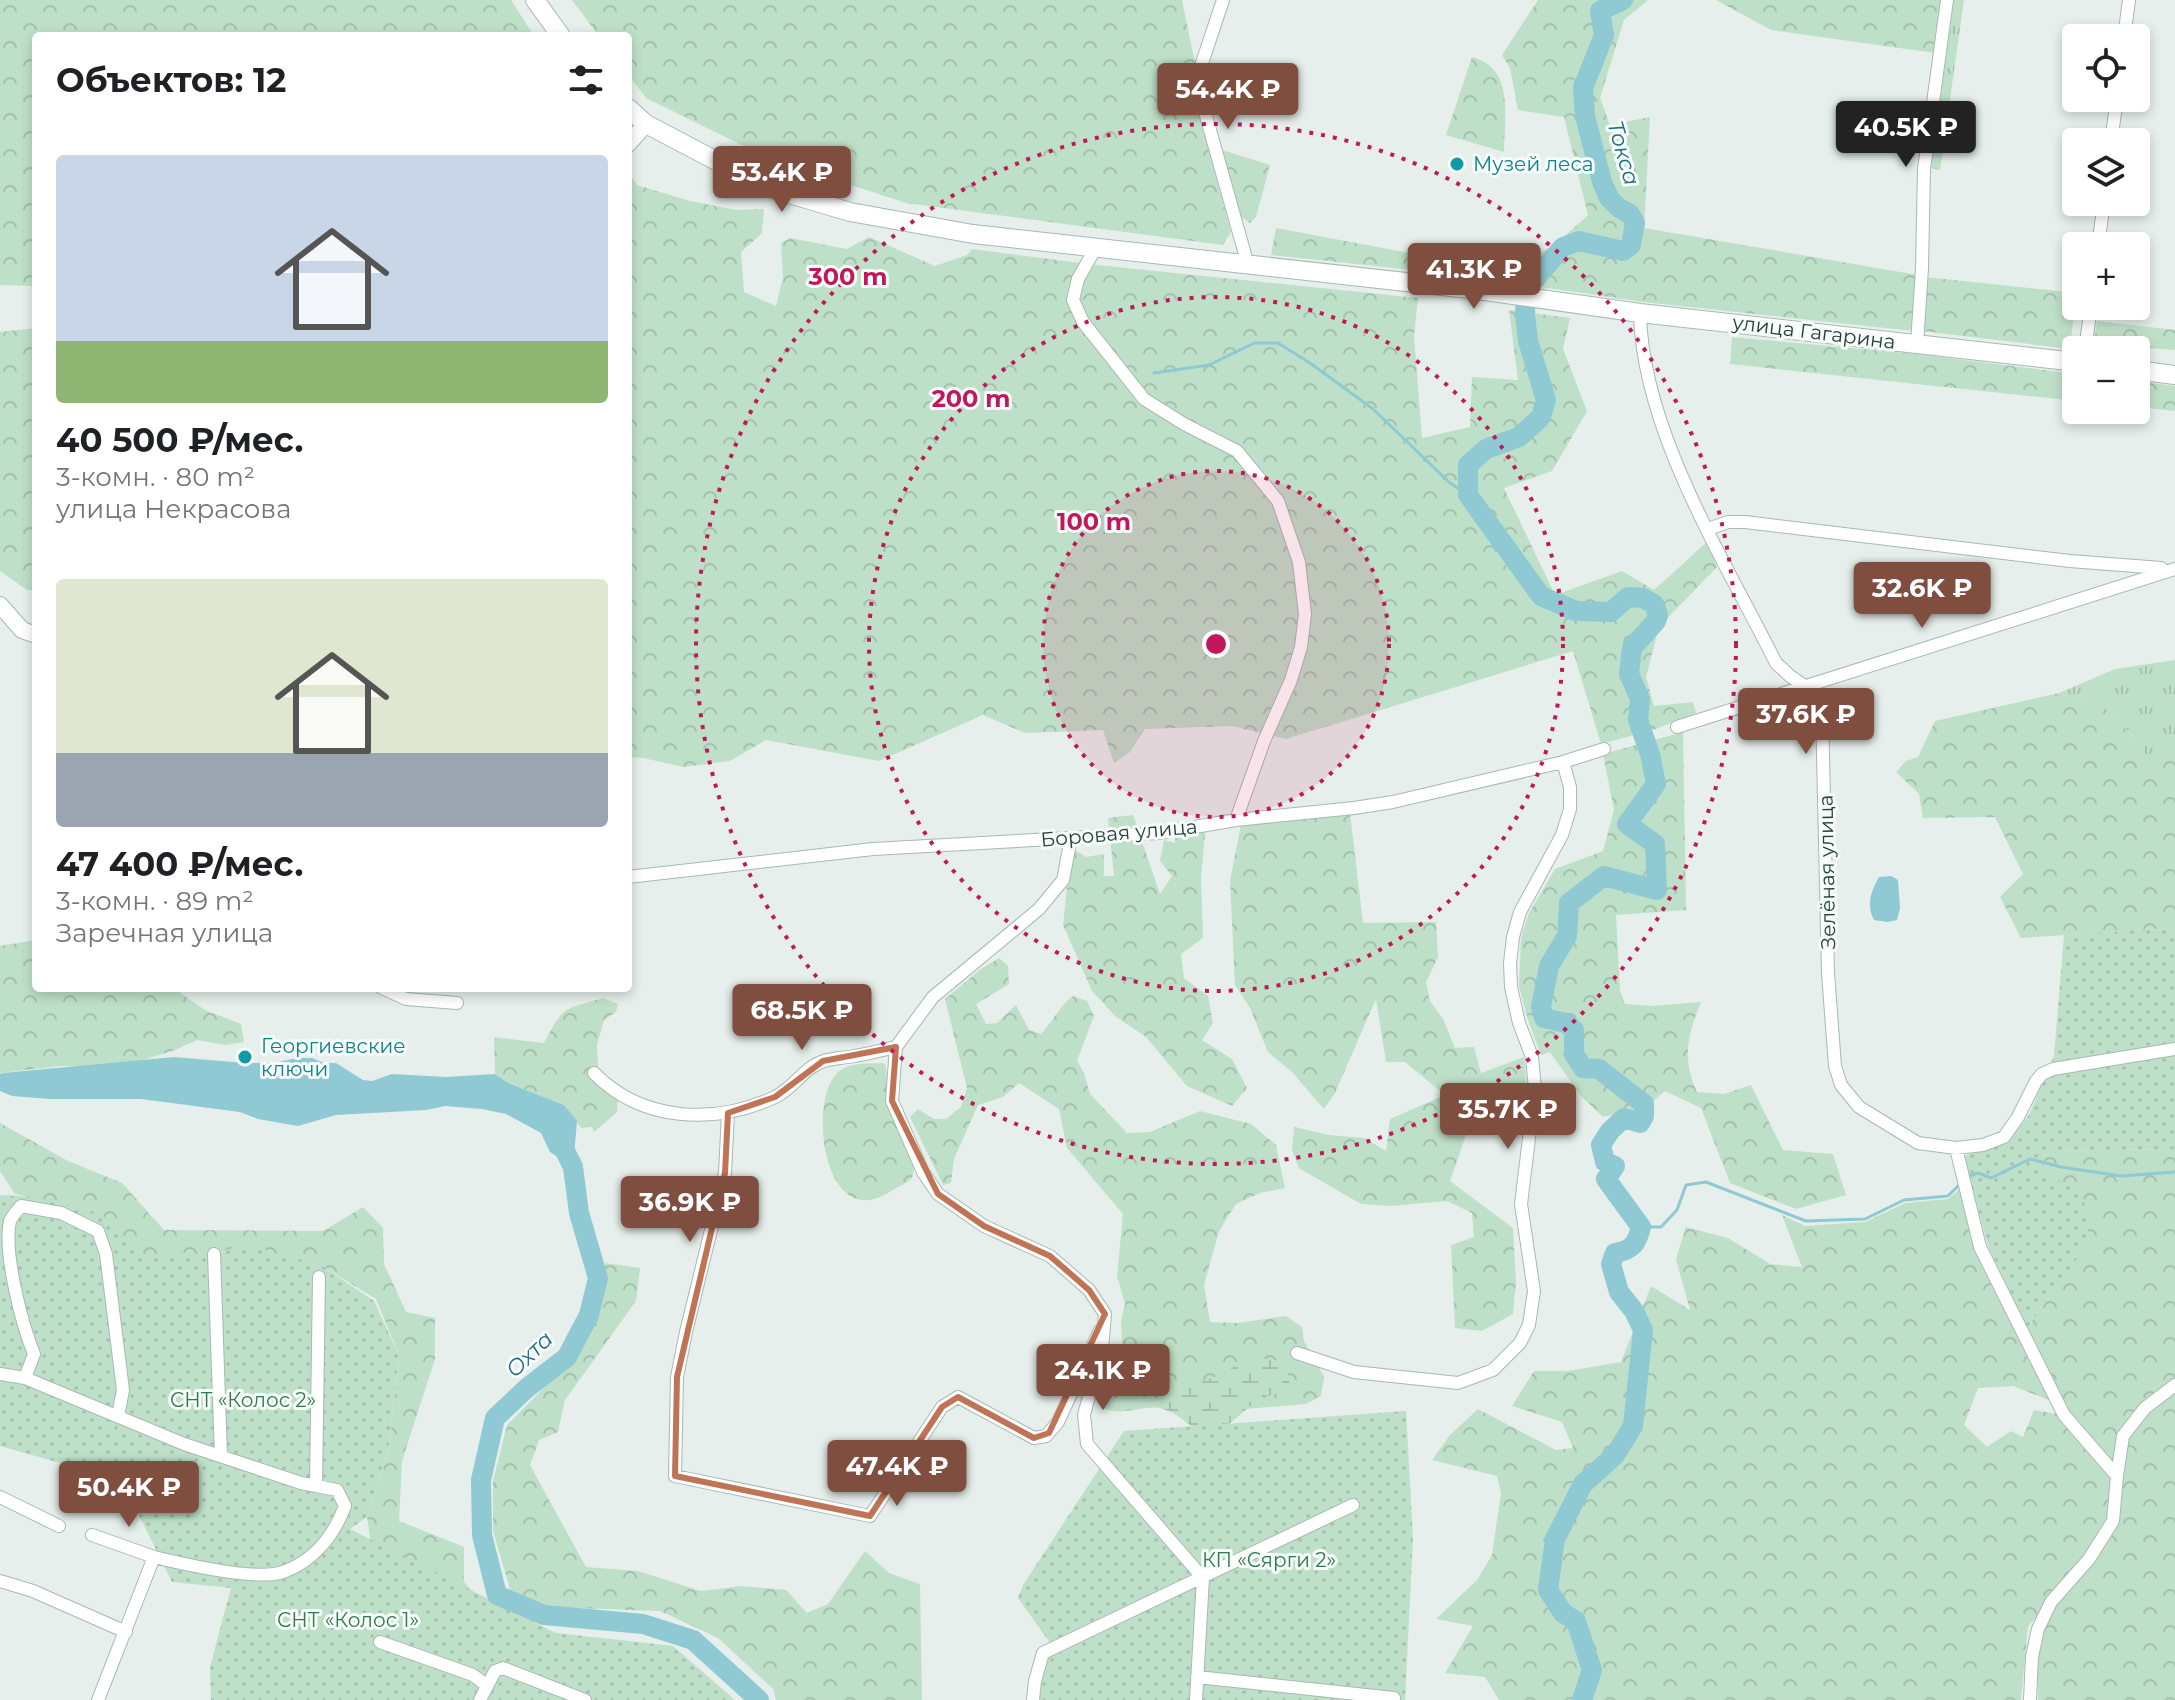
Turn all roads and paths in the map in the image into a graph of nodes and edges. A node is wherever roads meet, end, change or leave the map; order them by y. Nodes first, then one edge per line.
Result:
1 (535, 0) edge
2 (1223, 0) edge
3 (1947, 0) edge
4 (2129, 0) edge
5 (2126, 24) edge
6 (558, 32) edge
7 (632, 112) edge
8 (646, 124) junction
9 (632, 140) edge
10 (1095, 249) junction
11 (1248, 265) junction
12 (1640, 313) junction
13 (1917, 344) junction
14 (2062, 360) edge
15 (2150, 372) edge
16 (2175, 375) edge
17 (1708, 529) junction
18 (2172, 569) edge
19 (0, 605) edge
20 (32, 636) edge
21 (1806, 686) junction
22 (1677, 727) dead end
23 (1604, 749) dead end
24 (1563, 762) junction
25 (1236, 820) junction
26 (1071, 838) junction
27 (632, 877) edge
28 (391, 992) edge
29 (457, 1003) dead end
30 (896, 1047) junction
31 (2175, 1049) edge
32 (594, 1073) dead end
33 (728, 1113) junction
34 (1956, 1148) junction
35 (214, 1254) dead end
36 (319, 1277) dead end
37 (1105, 1314) junction
38 (1297, 1353) dead end
39 (0, 1374) edge
40 (25, 1378) junction
41 (2175, 1385) edge
42 (118, 1416) junction
43 (221, 1455) junction
44 (2117, 1476) junction
45 (316, 1485) junction
46 (0, 1497) edge
47 (1353, 1505) dead end
48 (59, 1526) dead end
49 (92, 1535) dead end
50 (154, 1557) junction
51 (1203, 1578) junction
52 (0, 1581) edge
53 (126, 1632) junction
54 (380, 1642) dead end
55 (1197, 1677) junction
56 (486, 1685) junction
57 (1394, 1698) edge
58 (98, 1700) edge
59 (480, 1700) edge
60 (585, 1700) edge
61 (1033, 1700) edge
62 (1196, 1700) edge
63 (2030, 1700) edge

1 - 6 main road
2 - 11 street
3 - 13 street
4 - 5 street
7 - 8 main road, улица Гагарина
8 - 9 street
8 - 10 main road, улица Гагарина
10 - 11 main road, улица Гагарина
10 - 25 street
11 - 12 main road, улица Гагарина
12 - 13 main road, улица Гагарина
12 - 17 street, Зелёная улица
13 - 14 main road, улица Гагарина
15 - 16 main road
17 - 18 street
17 - 21 street, Зелёная улица
18 - 21 street
19 - 20 street
21 - 22 street
21 - 34 street, Зелёная улица
23 - 24 street, Боровая улица
24 - 25 street, Боровая улица
24 - 38 street
25 - 26 street, Боровая улица
26 - 27 street, Боровая улица
26 - 30 street
28 - 29 street
30 - 33 street
30 - 37 street
31 - 34 street, Зелёная улица
32 - 33 street
33 - 37 street
34 - 44 street
35 - 43 street
36 - 45 street
37 - 51 street
39 - 40 street
40 - 42 street
40 - 42 street
41 - 44 street
42 - 43 street
43 - 45 street
44 - 63 street
45 - 50 street
46 - 48 street
47 - 51 street
49 - 50 street
50 - 53 street
51 - 55 street
51 - 61 street
52 - 53 street
53 - 58 street
54 - 56 street
55 - 57 street
55 - 62 street
56 - 59 street
56 - 60 street

